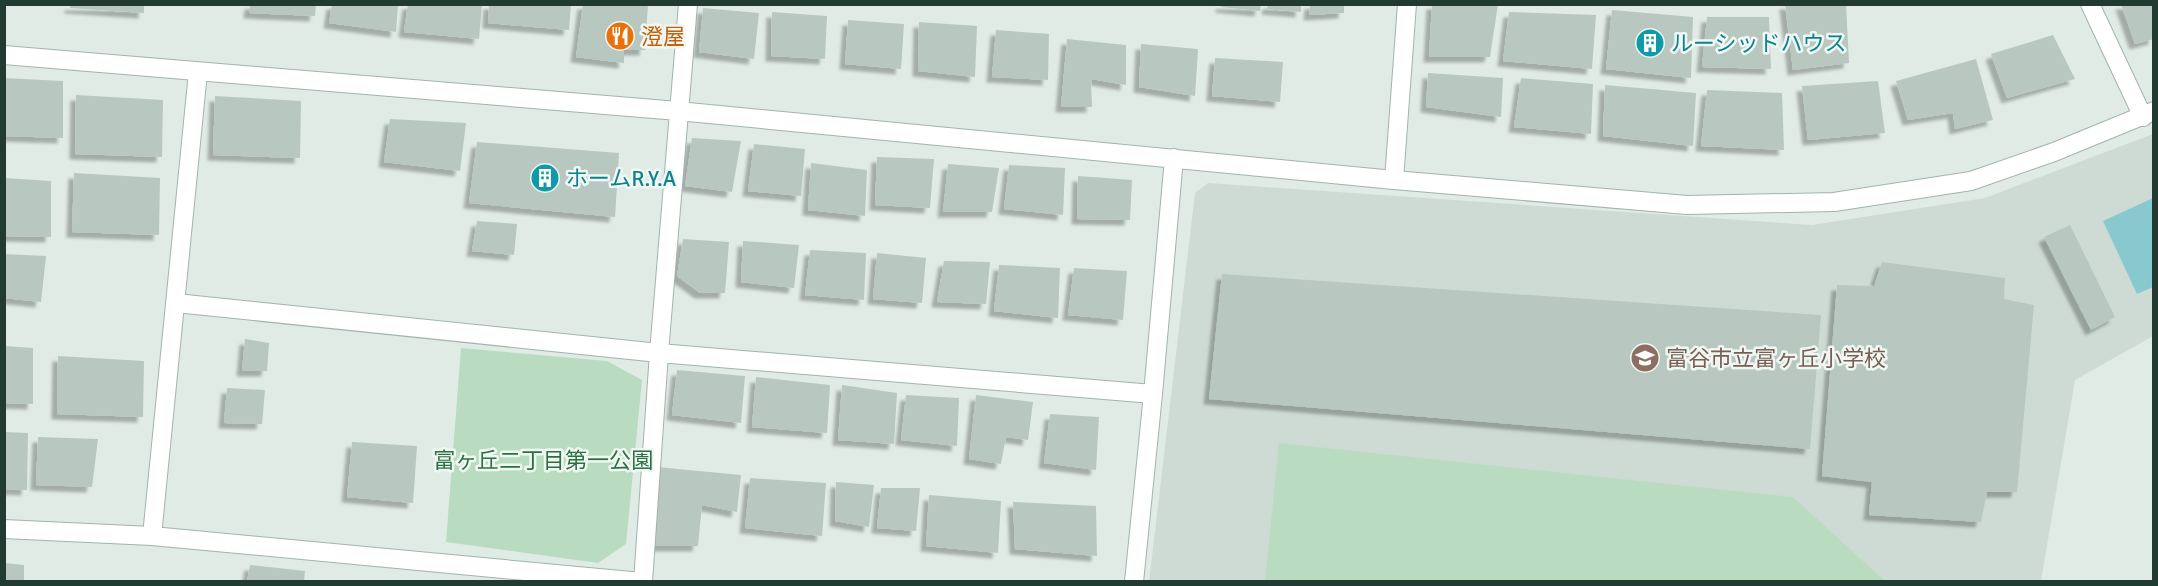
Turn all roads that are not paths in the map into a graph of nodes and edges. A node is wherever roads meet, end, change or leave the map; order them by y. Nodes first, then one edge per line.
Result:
1 (688, 4) edge
2 (1407, 4) edge
3 (2090, 4) edge
4 (4, 55) edge
5 (198, 72) junction
6 (678, 111) junction
7 (2148, 114) edge
8 (1174, 158) junction
9 (1394, 180) junction
10 (176, 303) junction
11 (658, 353) junction
12 (1154, 394) junction
13 (4, 529) edge
14 (152, 536) junction
15 (642, 582) edge
16 (1134, 582) edge

1 - 6 street
2 - 9 street
3 - 7 street
4 - 5 street
5 - 6 street
5 - 10 street
6 - 8 street
6 - 11 street
7 - 9 street
8 - 9 street
8 - 12 street
10 - 11 street
10 - 14 street
11 - 12 street
11 - 15 street
12 - 16 street
13 - 14 street
14 - 15 street

